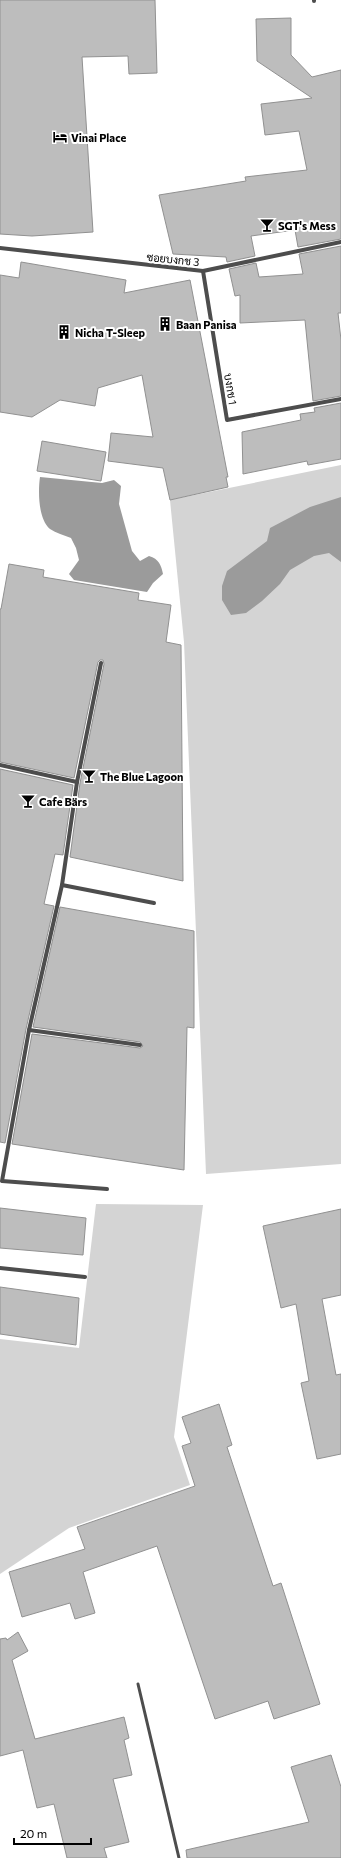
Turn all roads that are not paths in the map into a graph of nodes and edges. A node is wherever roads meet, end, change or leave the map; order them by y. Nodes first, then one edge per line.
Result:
1 (341, 242) edge
2 (0, 248) edge
3 (203, 271) junction
4 (341, 400) edge
5 (101, 663) dead end
6 (0, 765) edge
7 (77, 782) junction
8 (62, 885) junction
9 (154, 903) dead end
10 (29, 1030) junction
11 (140, 1045) dead end
12 (107, 1189) dead end
13 (0, 1268) edge
14 (85, 1277) dead end
15 (138, 1684) dead end
16 (179, 1858) edge

1 - 3 street, ซอยบงกช 3
2 - 3 street, ซอยบงกช 3
3 - 4 street, บงกช 1
5 - 7 street
6 - 7 street
7 - 8 street
8 - 9 street
8 - 10 street
10 - 11 street
10 - 12 street
13 - 14 street
15 - 16 lane

